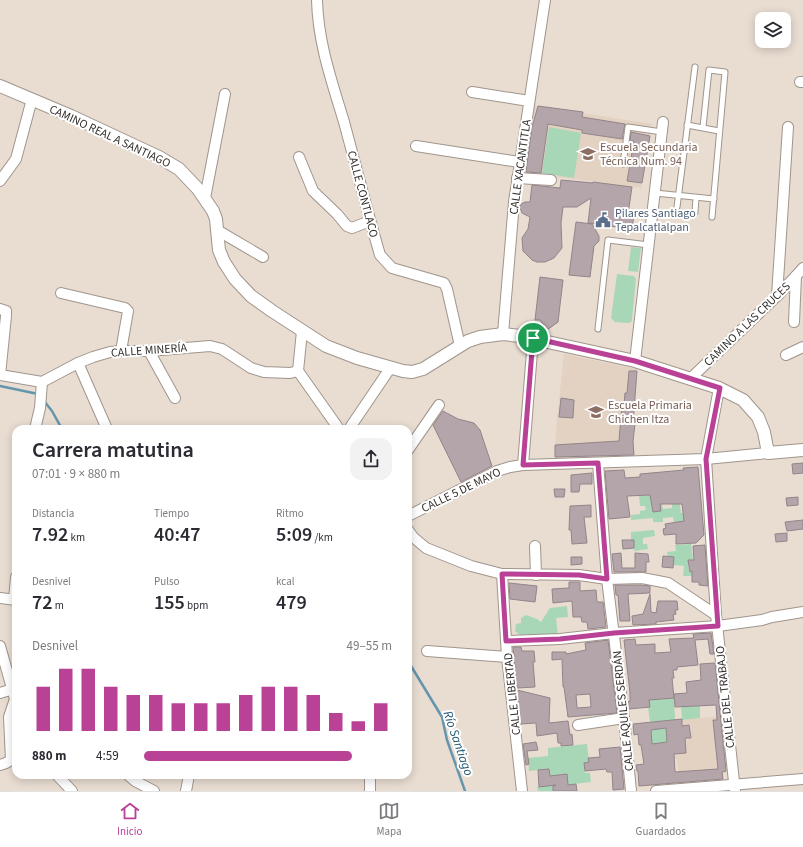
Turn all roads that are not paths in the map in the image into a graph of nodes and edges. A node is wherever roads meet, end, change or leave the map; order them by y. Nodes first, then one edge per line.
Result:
1 (317, 0) edge
2 (545, 0) edge
3 (695, 67) dead end
4 (0, 86) edge
5 (472, 92) dead end
6 (225, 94) dead end
7 (32, 99) junction
8 (529, 101) junction
9 (663, 122) dead end
10 (687, 124) junction
11 (703, 127) junction
12 (788, 127) dead end
13 (720, 131) junction
14 (662, 132) junction
15 (416, 146) dead end
16 (299, 157) dead end
17 (519, 162) junction
18 (623, 164) dead end
19 (517, 178) junction
20 (551, 180) dead end
21 (0, 181) edge
22 (655, 193) junction
23 (679, 196) junction
24 (205, 198) junction
25 (696, 198) junction
26 (714, 199) junction
27 (677, 207) dead end
28 (695, 212) dead end
29 (712, 217) dead end
30 (370, 221) junction
31 (217, 230) junction
32 (649, 245) junction
33 (263, 257) dead end
34 (803, 268) edge
35 (796, 276) junction
36 (61, 293) dead end
37 (777, 296) junction
38 (0, 309) edge
39 (794, 322) dead end
40 (598, 329) dead end
41 (302, 330) junction
42 (504, 334) junction
43 (533, 338) junction
44 (460, 346) junction
45 (803, 347) edge
46 (121, 351) junction
47 (149, 351) junction
48 (786, 355) dead end
49 (635, 361) junction
50 (78, 363) junction
51 (391, 368) junction
52 (298, 371) junction
53 (0, 375) edge
54 (690, 379) junction
55 (42, 387) junction
56 (720, 388) junction
57 (175, 398) dead end
58 (439, 405) dead end
59 (36, 425) edge
60 (105, 425) edge
61 (336, 425) edge
62 (352, 425) edge
63 (412, 444) edge
64 (803, 450) edge
65 (768, 453) junction
66 (706, 459) junction
67 (598, 463) junction
68 (523, 465) junction
69 (412, 514) edge
70 (412, 535) edge
71 (535, 546) dead end
72 (502, 574) junction
73 (536, 575) junction
74 (607, 579) junction
75 (0, 598) edge
76 (12, 600) edge
77 (803, 612) edge
78 (716, 615) junction
79 (718, 626) junction
80 (614, 633) junction
81 (506, 641) junction
82 (0, 646) edge
83 (427, 651) dead end
84 (507, 657) junction
85 (12, 686) edge
86 (12, 689) edge
87 (0, 693) edge
88 (12, 708) edge
89 (624, 718) junction
90 (578, 725) dead end
91 (12, 736) edge
92 (12, 761) edge
93 (0, 765) edge
94 (61, 779) edge
95 (133, 779) edge
96 (188, 779) edge
97 (370, 779) edge
98 (803, 779) edge
99 (735, 788) edge
100 (72, 791) edge
101 (154, 791) edge
102 (186, 791) edge
103 (370, 791) edge
104 (522, 791) edge
105 (631, 791) edge
106 (656, 791) edge

1 - 30 street, CALLE CONTLACO
2 - 8 street, CALLE XACANTITLA
3 - 10 lane
4 - 7 street, CAMINO REAL A SANTIAGO
5 - 8 street
6 - 24 street
7 - 21 street
7 - 24 street, CAMINO REAL A SANTIAGO
8 - 17 street, CALLE XACANTITLA
9 - 14 street
10 - 11 lane
10 - 23 lane
11 - 13 lane
11 - 13 lane
12 - 37 street
13 - 26 lane
14 - 18 lane
14 - 22 street
15 - 17 street
16 - 30 street
17 - 19 street, CALLE XACANTITLA
19 - 20 street
19 - 42 street, CALLE XACANTITLA
22 - 23 lane
22 - 32 street
23 - 25 lane
23 - 27 lane
24 - 31 street, CAMINO REAL A SANTIAGO
25 - 26 lane
25 - 28 lane
26 - 29 lane
30 - 44 street, CALLE CONTLACO
31 - 33 street
31 - 41 street, CAMINO REAL A SANTIAGO
32 - 40 lane
32 - 49 street
34 - 35 street, CAMINO A LAS CRUCES
35 - 37 street, CAMINO A LAS CRUCES
35 - 39 street
36 - 46 street
37 - 54 street, CAMINO A LAS CRUCES
38 - 53 street
41 - 51 street, CAMINO REAL A SANTIAGO
41 - 52 street
42 - 43 street, CAMINO REAL A SANTIAGO
42 - 44 street, CAMINO REAL A SANTIAGO
43 - 49 street, CAMINO REAL A SANTIAGO
43 - 68 street
44 - 51 street, CAMINO REAL A SANTIAGO
45 - 48 street
46 - 47 street, CALLE MINERÍA
46 - 50 street, CALLE MINERÍA
47 - 52 street, CALLE MINERÍA
47 - 57 street
49 - 54 street, CAMINO REAL A SANTIAGO
50 - 55 street, CALLE MINERÍA
50 - 60 street
51 - 62 street
52 - 61 street
53 - 55 street
54 - 56 street, CAMINO REAL A SANTIAGO
55 - 59 street
56 - 65 street, CAMINO REAL A SANTIAGO
56 - 66 street, CALLE DEL TRABAJO
58 - 63 street
64 - 65 street, CALLE 5 DE MAYO
65 - 66 street, CALLE 5 DE MAYO
66 - 67 street, CALLE 5 DE MAYO
66 - 78 street, CALLE DEL TRABAJO
67 - 68 street, CALLE 5 DE MAYO
67 - 74 street, CALLE AQUILES SERDÁN
68 - 69 street, CALLE 5 DE MAYO
70 - 72 street
71 - 73 street
72 - 73 street
72 - 81 street, CALLE LIBERTAD
73 - 74 street
74 - 78 street
74 - 80 street, CALLE AQUILES SERDÁN
75 - 76 street
77 - 79 street
78 - 79 street, CALLE DEL TRABAJO
79 - 80 street
79 - 99 street, CALLE DEL TRABAJO
80 - 81 street
80 - 89 street, CALLE AQUILES SERDÁN
81 - 84 street, CALLE LIBERTAD
82 - 85 street
83 - 84 street
84 - 104 street, CALLE LIBERTAD
86 - 87 street
88 - 91 street
89 - 90 street
89 - 105 street, CALLE AQUILES SERDÁN
92 - 93 street
94 - 100 street
95 - 101 street
96 - 102 street
97 - 103 street
98 - 99 street
99 - 106 street

